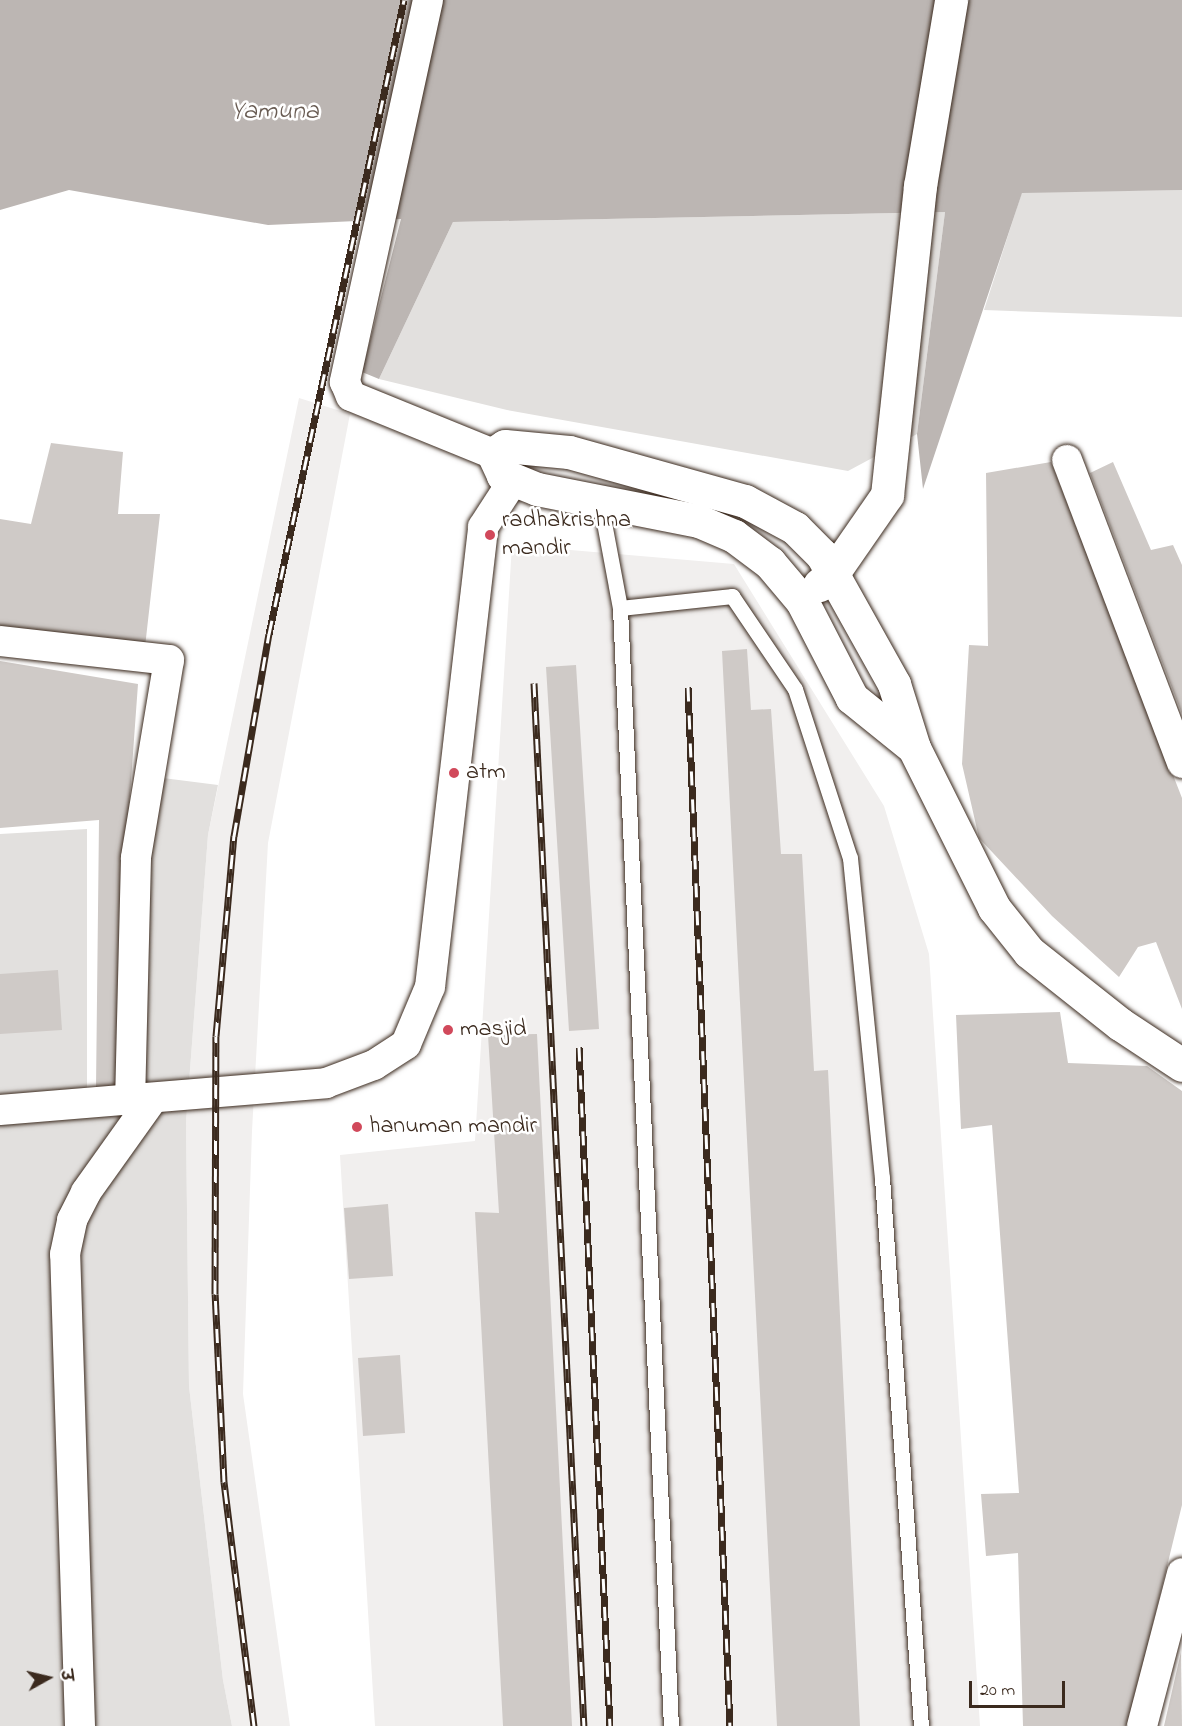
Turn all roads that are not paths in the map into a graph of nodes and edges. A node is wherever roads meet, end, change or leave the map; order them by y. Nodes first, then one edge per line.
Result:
1 (428, 0) edge
2 (951, 0) edge
3 (493, 454) junction
4 (1067, 460) dead end
5 (514, 479) junction
6 (681, 484) junction
7 (600, 501) junction
8 (670, 515) junction
9 (833, 573) junction
10 (802, 601) junction
11 (620, 608) junction
12 (0, 640) edge
13 (914, 748) junction
14 (1182, 763) edge
15 (1182, 1065) edge
16 (141, 1099) junction
17 (0, 1110) edge
18 (1182, 1573) edge
19 (80, 1726) edge
20 (671, 1726) edge
21 (921, 1726) edge
22 (1142, 1726) edge

1 - 3 street
2 - 9 main road
3 - 5 main road
3 - 6 main road
4 - 14 street
5 - 7 main road
5 - 16 street
6 - 8 main road
6 - 9 main road
7 - 8 main road
7 - 11 lane
8 - 10 main road
9 - 10 main road
9 - 13 main road
10 - 13 main road
11 - 20 lane
11 - 21 lane
12 - 16 street
13 - 15 main road
16 - 17 street
16 - 19 street
18 - 22 street

